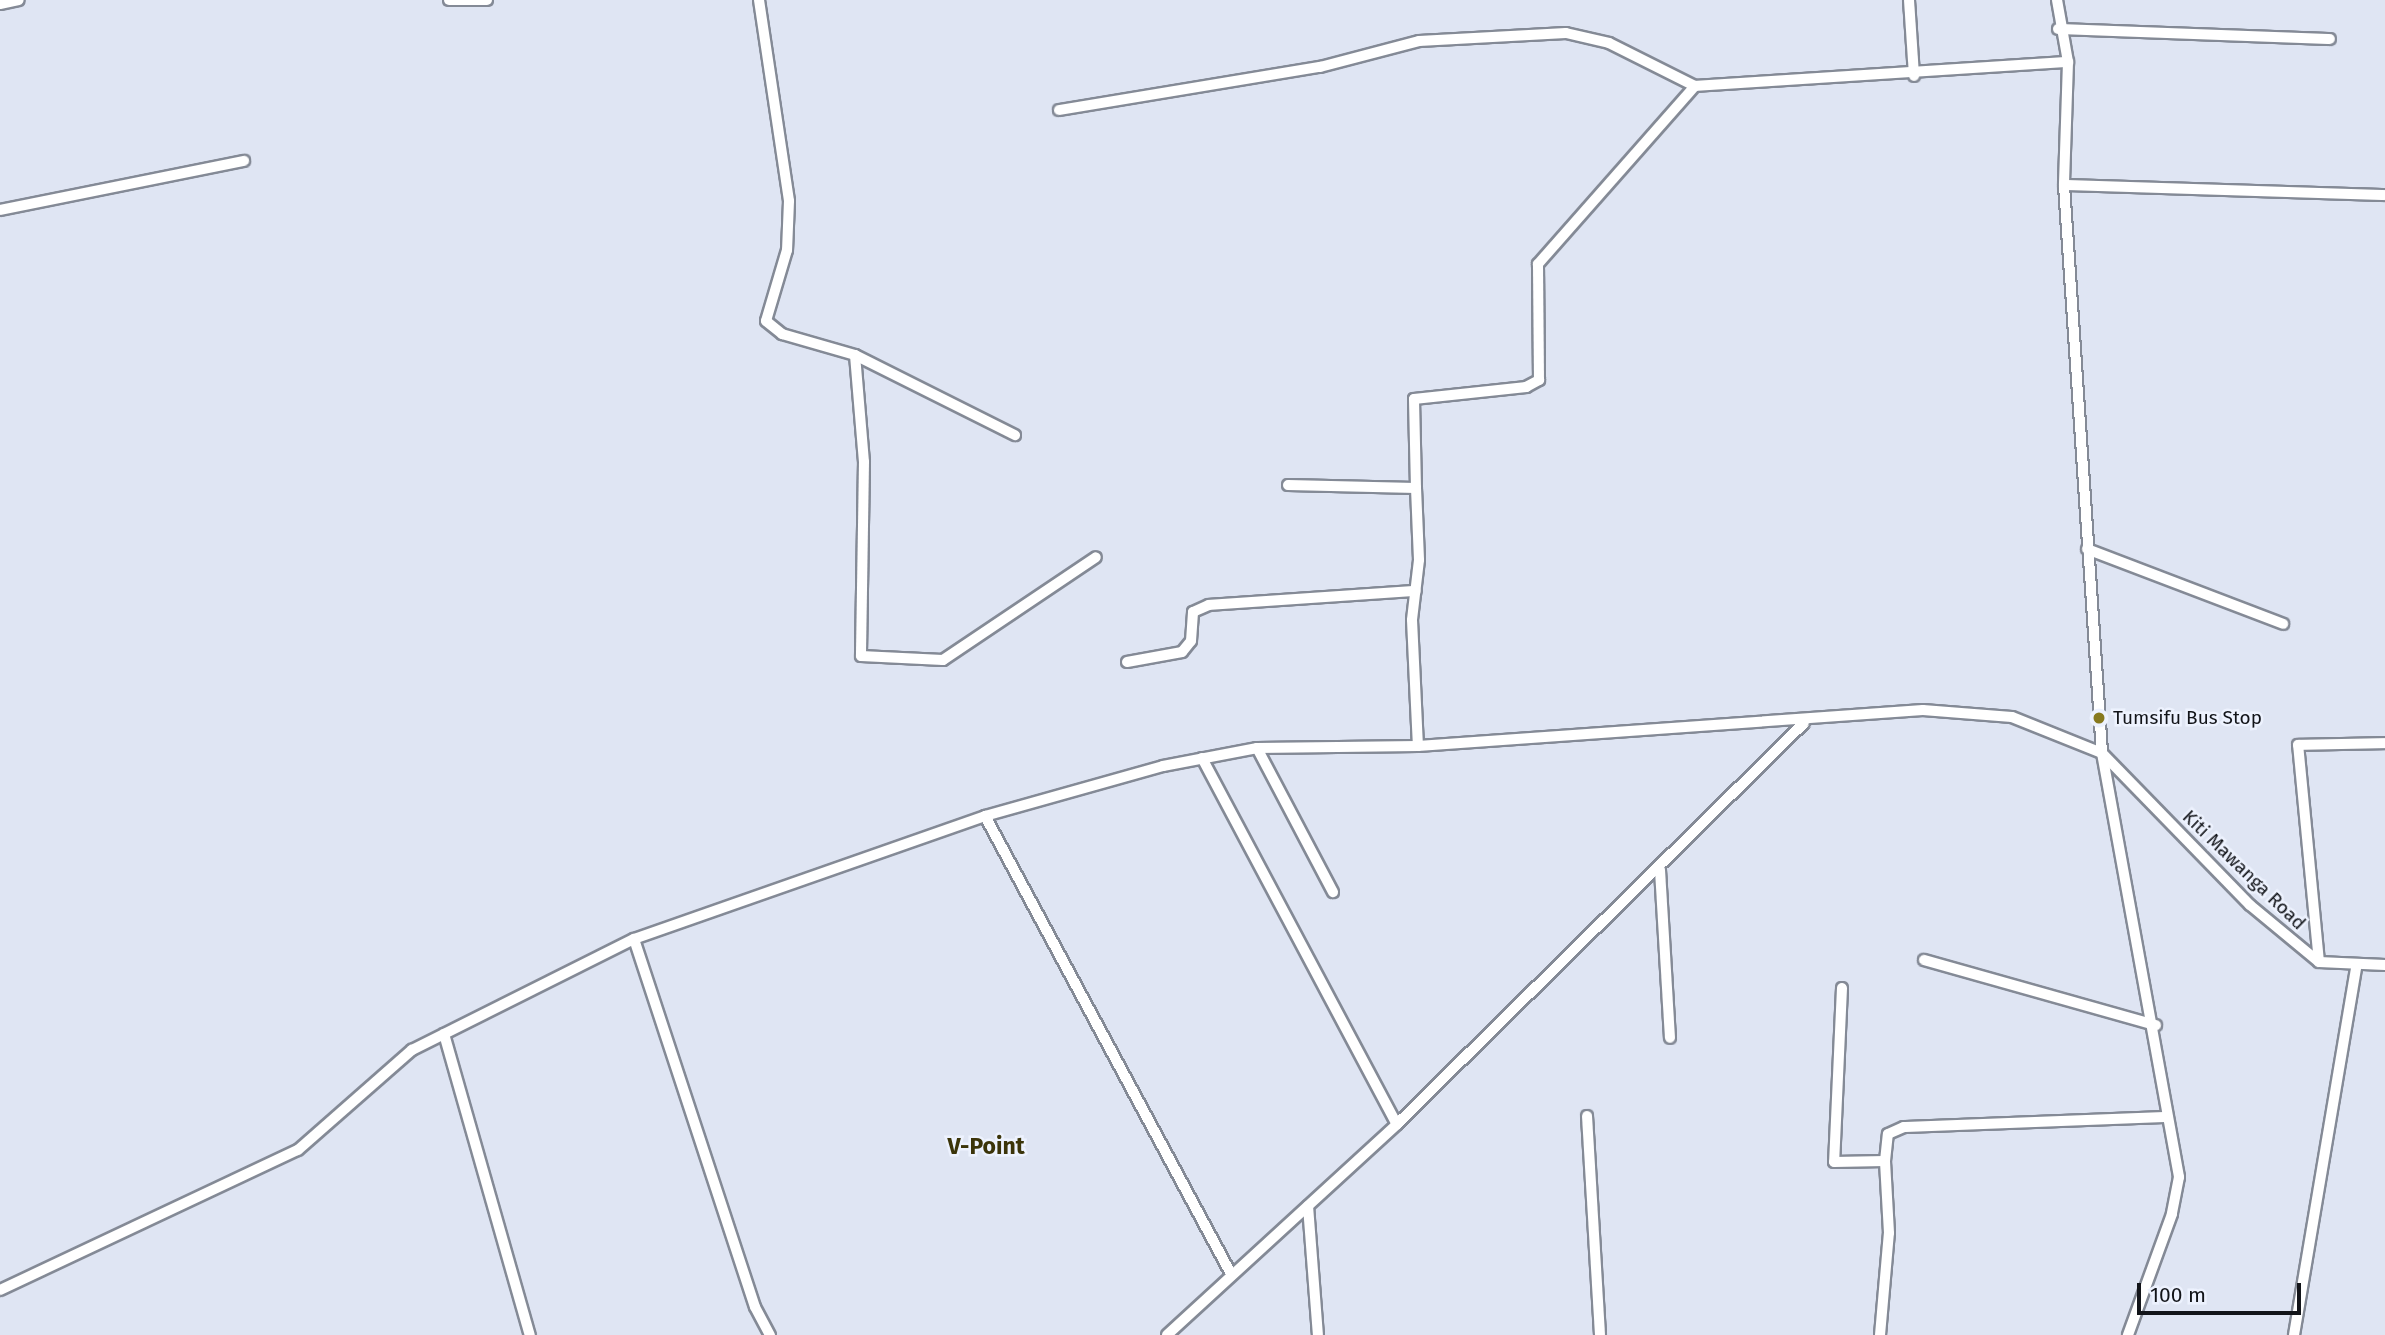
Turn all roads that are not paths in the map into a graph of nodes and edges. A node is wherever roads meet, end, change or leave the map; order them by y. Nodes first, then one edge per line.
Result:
1 (19, 0) edge
2 (449, 0) edge
3 (487, 0) edge
4 (759, 0) edge
5 (1909, 0) edge
6 (2057, 0) edge
7 (0, 4) edge
8 (2058, 29) junction
9 (2330, 38) dead end
10 (2067, 62) junction
11 (1914, 76) junction
12 (1695, 86) junction
13 (1059, 110) dead end
14 (244, 161) dead end
15 (2064, 185) junction
16 (2385, 195) edge
17 (0, 210) edge
18 (855, 355) junction
19 (1015, 435) dead end
20 (1288, 485) dead end
21 (1416, 488) junction
22 (2087, 549) junction
23 (1096, 557) dead end
24 (1416, 591) junction
25 (2283, 624) dead end
26 (1128, 662) dead end
27 (1804, 723) junction
28 (2385, 743) edge
29 (1418, 746) junction
30 (1257, 748) junction
31 (2102, 753) junction
32 (1202, 758) junction
33 (985, 816) junction
34 (1660, 870) junction
35 (1334, 892) dead end
36 (634, 939) junction
37 (1924, 960) dead end
38 (2319, 962) junction
39 (2385, 965) edge
40 (2356, 967) junction
41 (1842, 988) dead end
42 (2156, 1025) junction
43 (444, 1034) junction
44 (1670, 1038) dead end
45 (1587, 1116) dead end
46 (2166, 1117) junction
47 (1397, 1124) junction
48 (1885, 1161) junction
49 (1308, 1206) junction
50 (1230, 1272) junction
51 (0, 1290) edge
52 (530, 1335) edge
53 (770, 1335) edge
54 (1167, 1335) edge
55 (1318, 1335) edge
56 (1600, 1335) edge
57 (1880, 1335) edge
58 (2128, 1335) edge
59 (2294, 1335) edge

1 - 7 street
2 - 3 street
4 - 18 street
5 - 11 street
6 - 8 street
8 - 9 street
8 - 10 street
10 - 11 street
10 - 15 street
11 - 12 street
12 - 13 street
12 - 21 street
14 - 17 street
15 - 16 street
15 - 22 street
18 - 19 street
18 - 23 street
20 - 21 street
21 - 24 street
22 - 25 street
22 - 31 street
24 - 26 street
24 - 29 street
27 - 29 street
27 - 31 street
27 - 34 street
28 - 38 street
29 - 30 street
30 - 32 street
30 - 35 street
31 - 38 street, Kiti Mawanga Road
31 - 42 street
32 - 33 street
32 - 47 street
33 - 36 street
33 - 50 street
34 - 44 street
34 - 47 street
36 - 43 street
36 - 53 street
37 - 42 street
38 - 40 street
39 - 40 street
40 - 59 street
41 - 48 street
42 - 46 street
43 - 51 street
43 - 52 street
45 - 56 street
46 - 48 street
46 - 58 street
47 - 49 street
48 - 57 street
49 - 50 street
49 - 55 street
50 - 54 street

